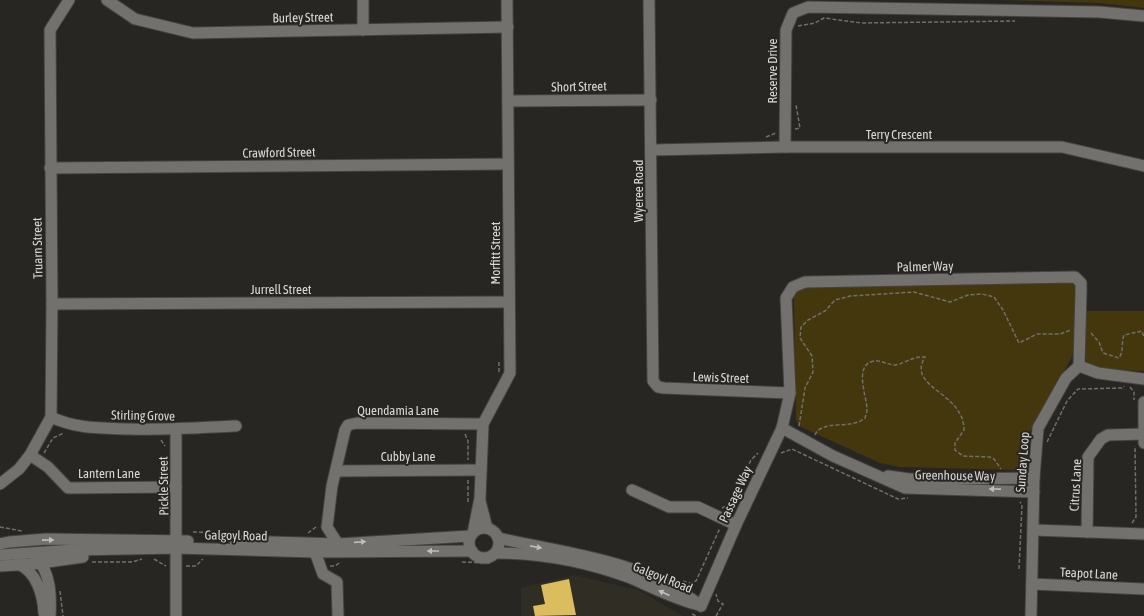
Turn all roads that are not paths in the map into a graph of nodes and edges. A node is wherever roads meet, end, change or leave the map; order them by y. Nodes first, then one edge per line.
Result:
1 (69, 0) edge
2 (107, 0) edge
3 (363, 0) edge
4 (507, 0) edge
5 (649, 0) edge
6 (996, 5) edge
7 (1144, 16) edge
8 (508, 27) junction
9 (362, 30) junction
10 (651, 100) junction
11 (508, 101) junction
12 (786, 147) junction
13 (652, 150) junction
14 (508, 164) junction
15 (1144, 166) edge
16 (50, 168) junction
17 (509, 302) junction
18 (52, 304) junction
19 (1079, 366) junction
20 (1144, 379) edge
21 (653, 381) joint
22 (790, 393) junction
23 (1144, 402) edge
24 (51, 417) junction
25 (483, 424) junction
26 (236, 426) dead end
27 (782, 428) junction
28 (176, 430) junction
29 (1144, 434) edge
30 (1144, 443) edge
31 (30, 455) junction
32 (480, 470) junction
33 (336, 471) junction
34 (878, 475) junction
35 (1034, 478) junction
36 (0, 484) edge
37 (176, 487) junction
38 (632, 490) dead end
39 (1034, 492) junction
40 (480, 498) junction
41 (736, 524) junction
42 (327, 528) junction
43 (487, 528) junction
44 (1034, 530) junction
45 (1087, 532) junction
46 (471, 534) junction
47 (1144, 534) edge
48 (498, 538) junction
49 (176, 544) junction
50 (338, 544) junction
51 (0, 546) edge
52 (316, 547) junction
53 (472, 551) junction
54 (28, 552) junction
55 (0, 555) edge
56 (149, 556) junction
57 (494, 558) junction
58 (578, 559) junction
59 (0, 560) edge
60 (41, 563) junction
61 (20, 565) junction
62 (0, 566) edge
63 (1032, 584) junction
64 (1144, 590) edge
65 (701, 606) joint
66 (44, 616) edge
67 (50, 616) edge
68 (176, 616) edge
69 (338, 616) edge
70 (1031, 616) edge

1 - 16 street, Truarn Street
2 - 9 street, Burley Street
3 - 9 street
4 - 8 street, Morfitt Street
5 - 10 street, Wyeree Road
6 - 7 street, Reserve Drive
6 - 12 street, Reserve Drive
8 - 9 street, Burley Street
8 - 11 street, Morfitt Street
10 - 11 street, Short Street
10 - 13 street, Wyeree Road
11 - 14 street, Morfitt Street
12 - 13 street, Terry Crescent
12 - 15 street, Terry Crescent
13 - 21 street, Wyeree Road
14 - 16 street, Crawford Street
14 - 17 street, Morfitt Street
16 - 18 street, Truarn Street
17 - 18 street, Jurrell Street
17 - 25 street, Morfitt Street
18 - 24 street, Truarn Street
19 - 20 street
19 - 22 street, Palmer Way
19 - 35 street, Sunday Loop
21 - 22 street, Lewis Street
22 - 27 street, Passage Way
23 - 29 street
24 - 28 street, Stirling Grove
24 - 31 street, Truarn Street
25 - 32 street, Morfitt Street
25 - 33 street, Quendamia Lane
26 - 28 street, Stirling Grove
27 - 34 street, Greenhouse Way
27 - 41 street, Passage Way
28 - 37 street, Pickle Street
29 - 30 street
29 - 45 street, Citrus Lane
31 - 36 street, Truarn Street
31 - 37 street, Lantern Lane
32 - 33 street, Cubby Lane
32 - 40 street, Morfitt Street
33 - 42 street, Quendamia Lane
34 - 35 street, Greenhouse Way
39 -> 34 street, Greenhouse Way
35 - 39 street, Sunday Loop
37 - 49 street, Pickle Street
38 - 41 street
39 - 44 street, Sunday Loop
40 - 43 street, Morfitt Street
40 - 46 street, Morfitt Street
41 - 65 street, Passage Way
42 - 50 street
42 - 52 street
43 - 46 street
43 - 48 street
44 - 45 street
44 - 63 street, Sunday Loop
45 - 47 street
50 -> 46 street, Galgoyl Road
46 - 53 street
48 - 57 street
48 -> 58 street, Galgoyl Road
51 -> 49 street, Galgoyl Road
49 - 52 street, Galgoyl Road
49 - 56 street, Galgoyl Road
49 - 68 street, Pickle Street
50 - 52 street, Galgoyl Road
51 - 54 street
53 -> 52 street, Galgoyl Road
52 - 69 street
53 - 57 street
54 - 55 street, Galgoyl Road
54 - 56 street, Galgoyl Road
54 - 60 street
56 - 60 street
57 - 58 street, Galgoyl Road
58 - 65 street, Galgoyl Road
59 - 61 street
60 - 61 street
60 - 67 street
61 - 62 street
61 - 66 street
63 - 64 street, Teapot Lane
63 - 70 street, Sunday Loop

